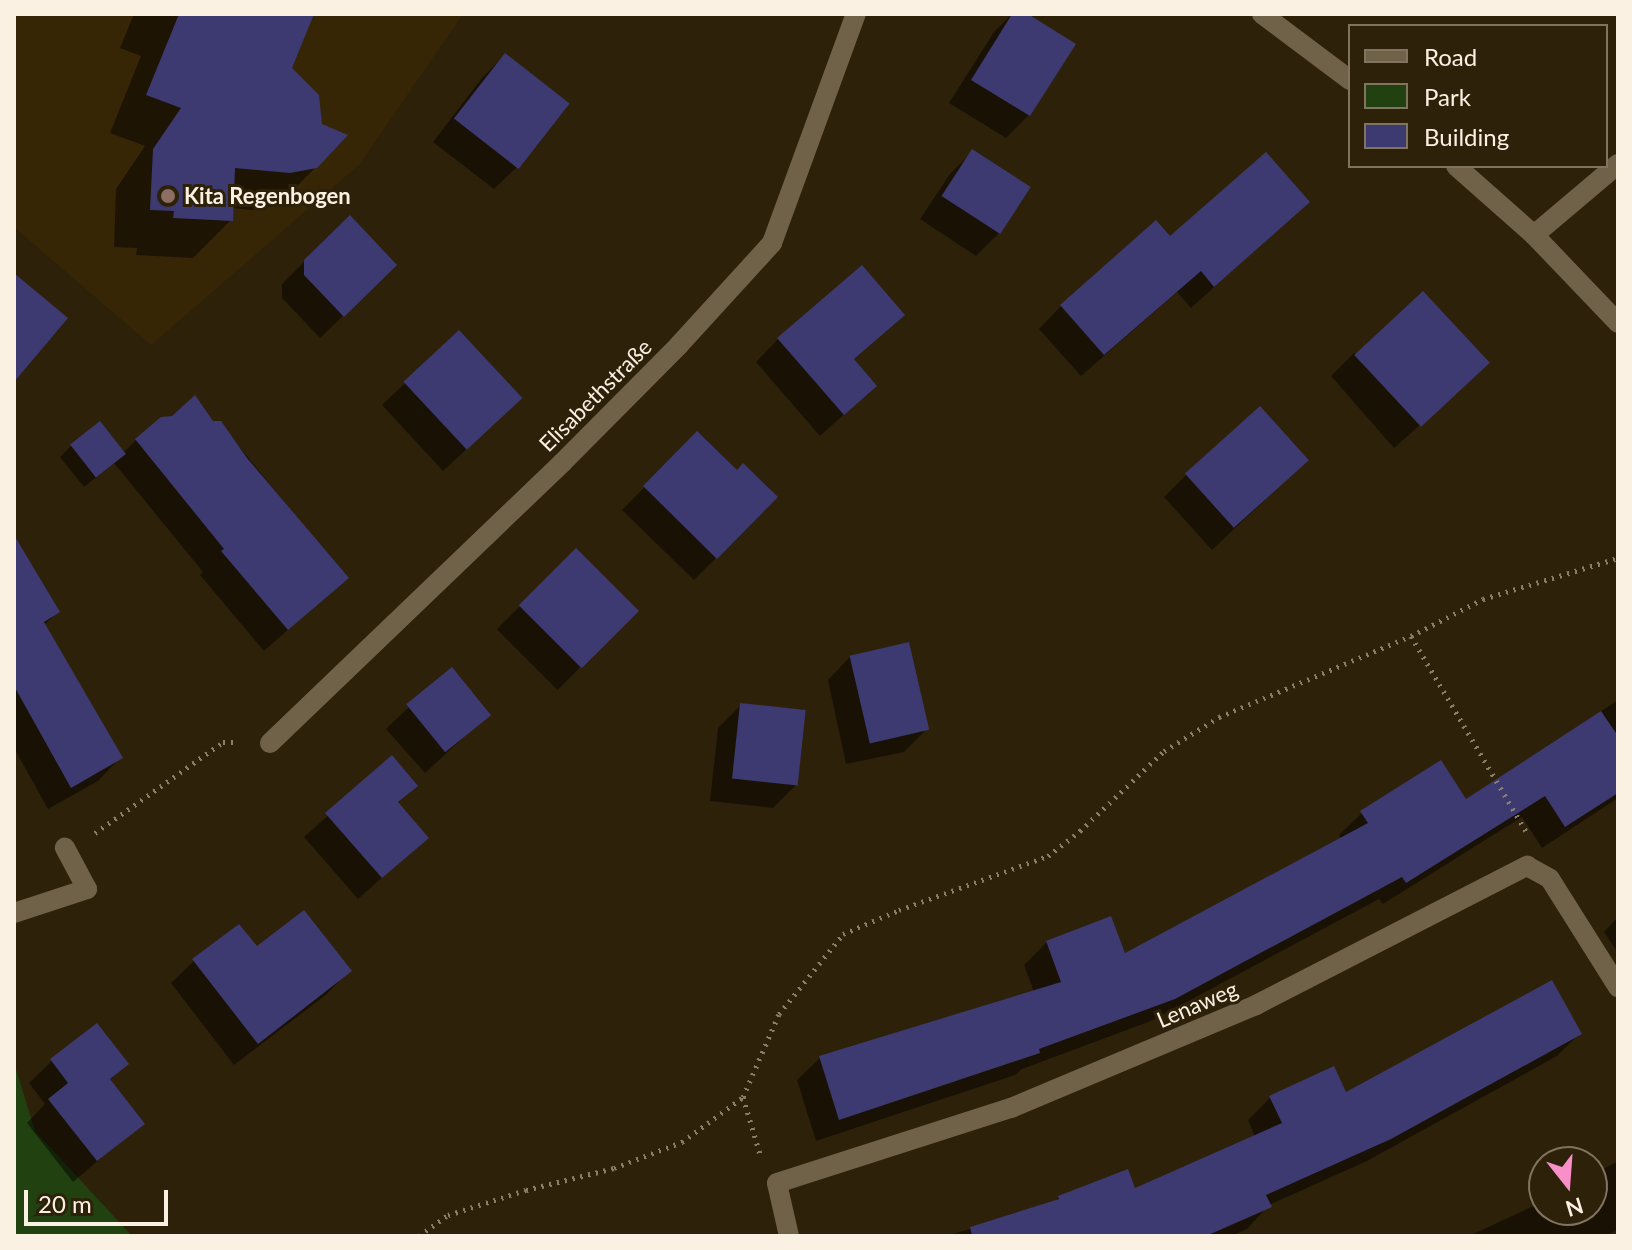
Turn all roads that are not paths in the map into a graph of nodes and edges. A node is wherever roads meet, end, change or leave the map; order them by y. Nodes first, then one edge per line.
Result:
1 (856, 14) edge
2 (1262, 14) edge
3 (1348, 78) edge
4 (1618, 164) edge
5 (1458, 168) edge
6 (1534, 235) junction
7 (1618, 323) edge
8 (270, 743) road end
9 (65, 848) road end
10 (14, 913) edge
11 (1618, 987) edge
12 (789, 1236) edge

1 - 8 street, Elisabethstraße
2 - 3 street
4 - 6 street
5 - 6 street
6 - 7 street
9 - 10 street
11 - 12 street, Lenaweg

